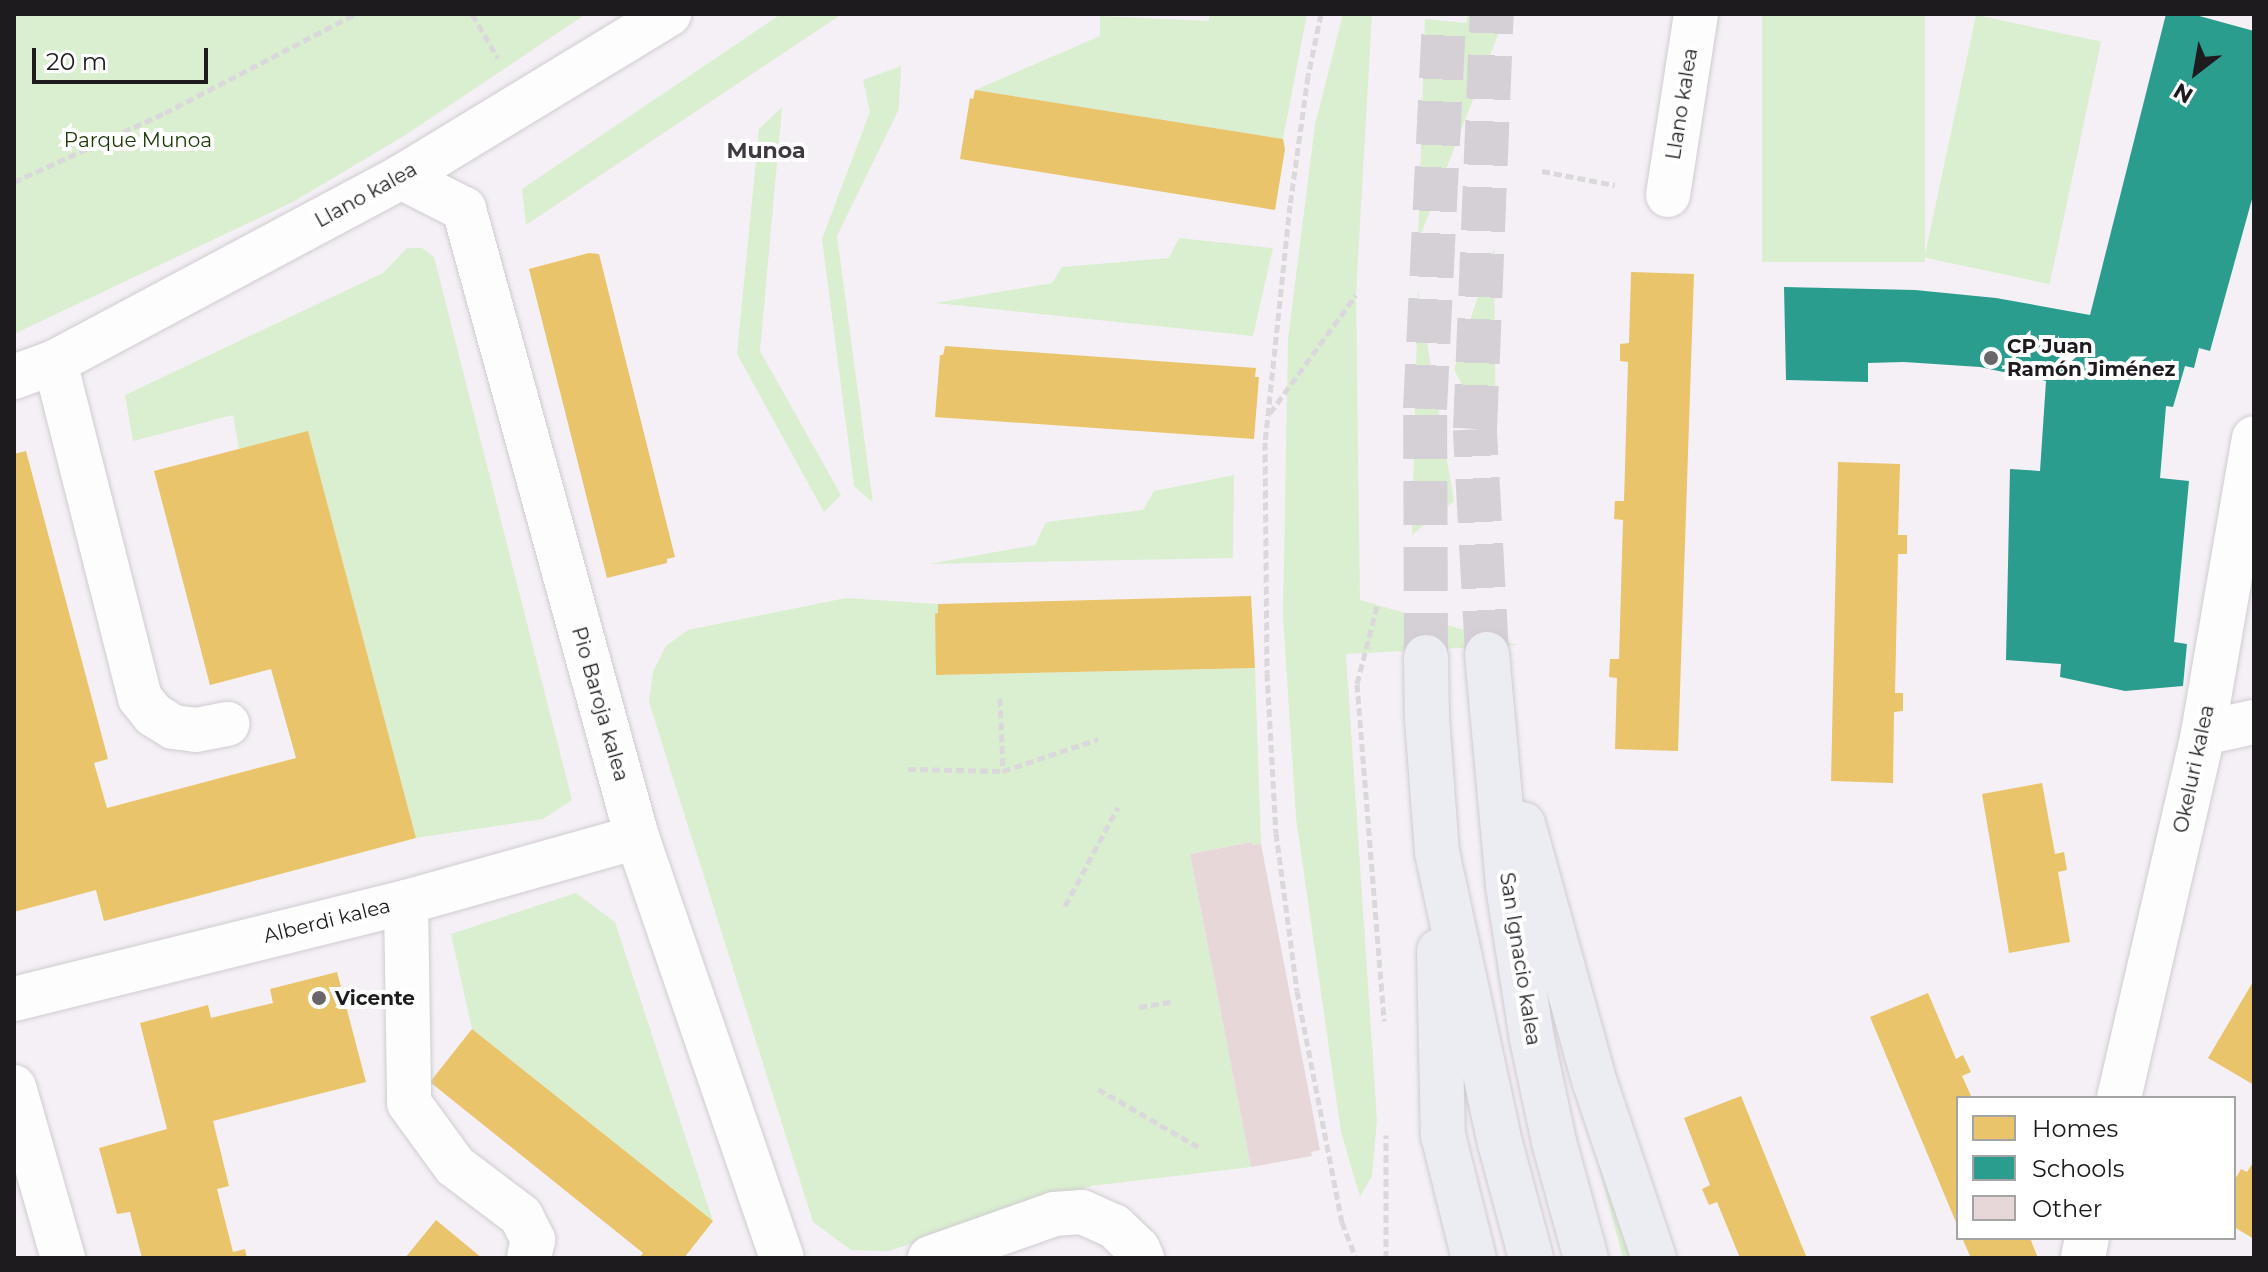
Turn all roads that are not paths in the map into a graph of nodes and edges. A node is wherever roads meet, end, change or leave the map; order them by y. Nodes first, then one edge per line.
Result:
1 (669, 14) edge
2 (1696, 14) edge
3 (401, 177) junction
4 (1668, 195) road end
5 (55, 362) junction
6 (14, 377) edge
7 (2254, 438) edge
8 (1487, 654) tunnel mouth
9 (1426, 657) tunnel mouth
10 (1493, 718) junction
11 (2254, 722) edge
12 (227, 724) dead end
13 (2203, 733) junction
14 (637, 837) junction
15 (1437, 852) junction
16 (406, 902) junction
17 (14, 999) edge
18 (14, 1087) edge
19 (2119, 1096) edge
20 (63, 1258) edge
21 (529, 1258) edge
22 (782, 1258) edge
23 (930, 1258) edge
24 (1142, 1258) edge
25 (1474, 1258) edge
26 (1531, 1258) edge
27 (1586, 1258) edge
28 (1654, 1258) edge

1 - 3 street, Llano kalea
2 - 4 street, Llano kalea
3 - 5 street, Llano kalea
3 - 14 street, Pio Baroja kalea
5 - 6 street, Llano kalea
5 - 12 street
7 - 13 street, Okeluri kalea
8 - 10 main road, San Ignacio kalea
9 - 15 main road
10 - 27 main road, San Ignacio kalea
10 - 28 main road
11 - 13 street
13 - 19 street, Okeluri kalea
14 - 16 street, Alberdi kalea
14 - 22 street, Pio Baroja kalea
15 - 25 main road
15 - 26 main road
16 - 17 street, Alberdi kalea
16 - 21 street
18 - 20 street
23 - 24 street

